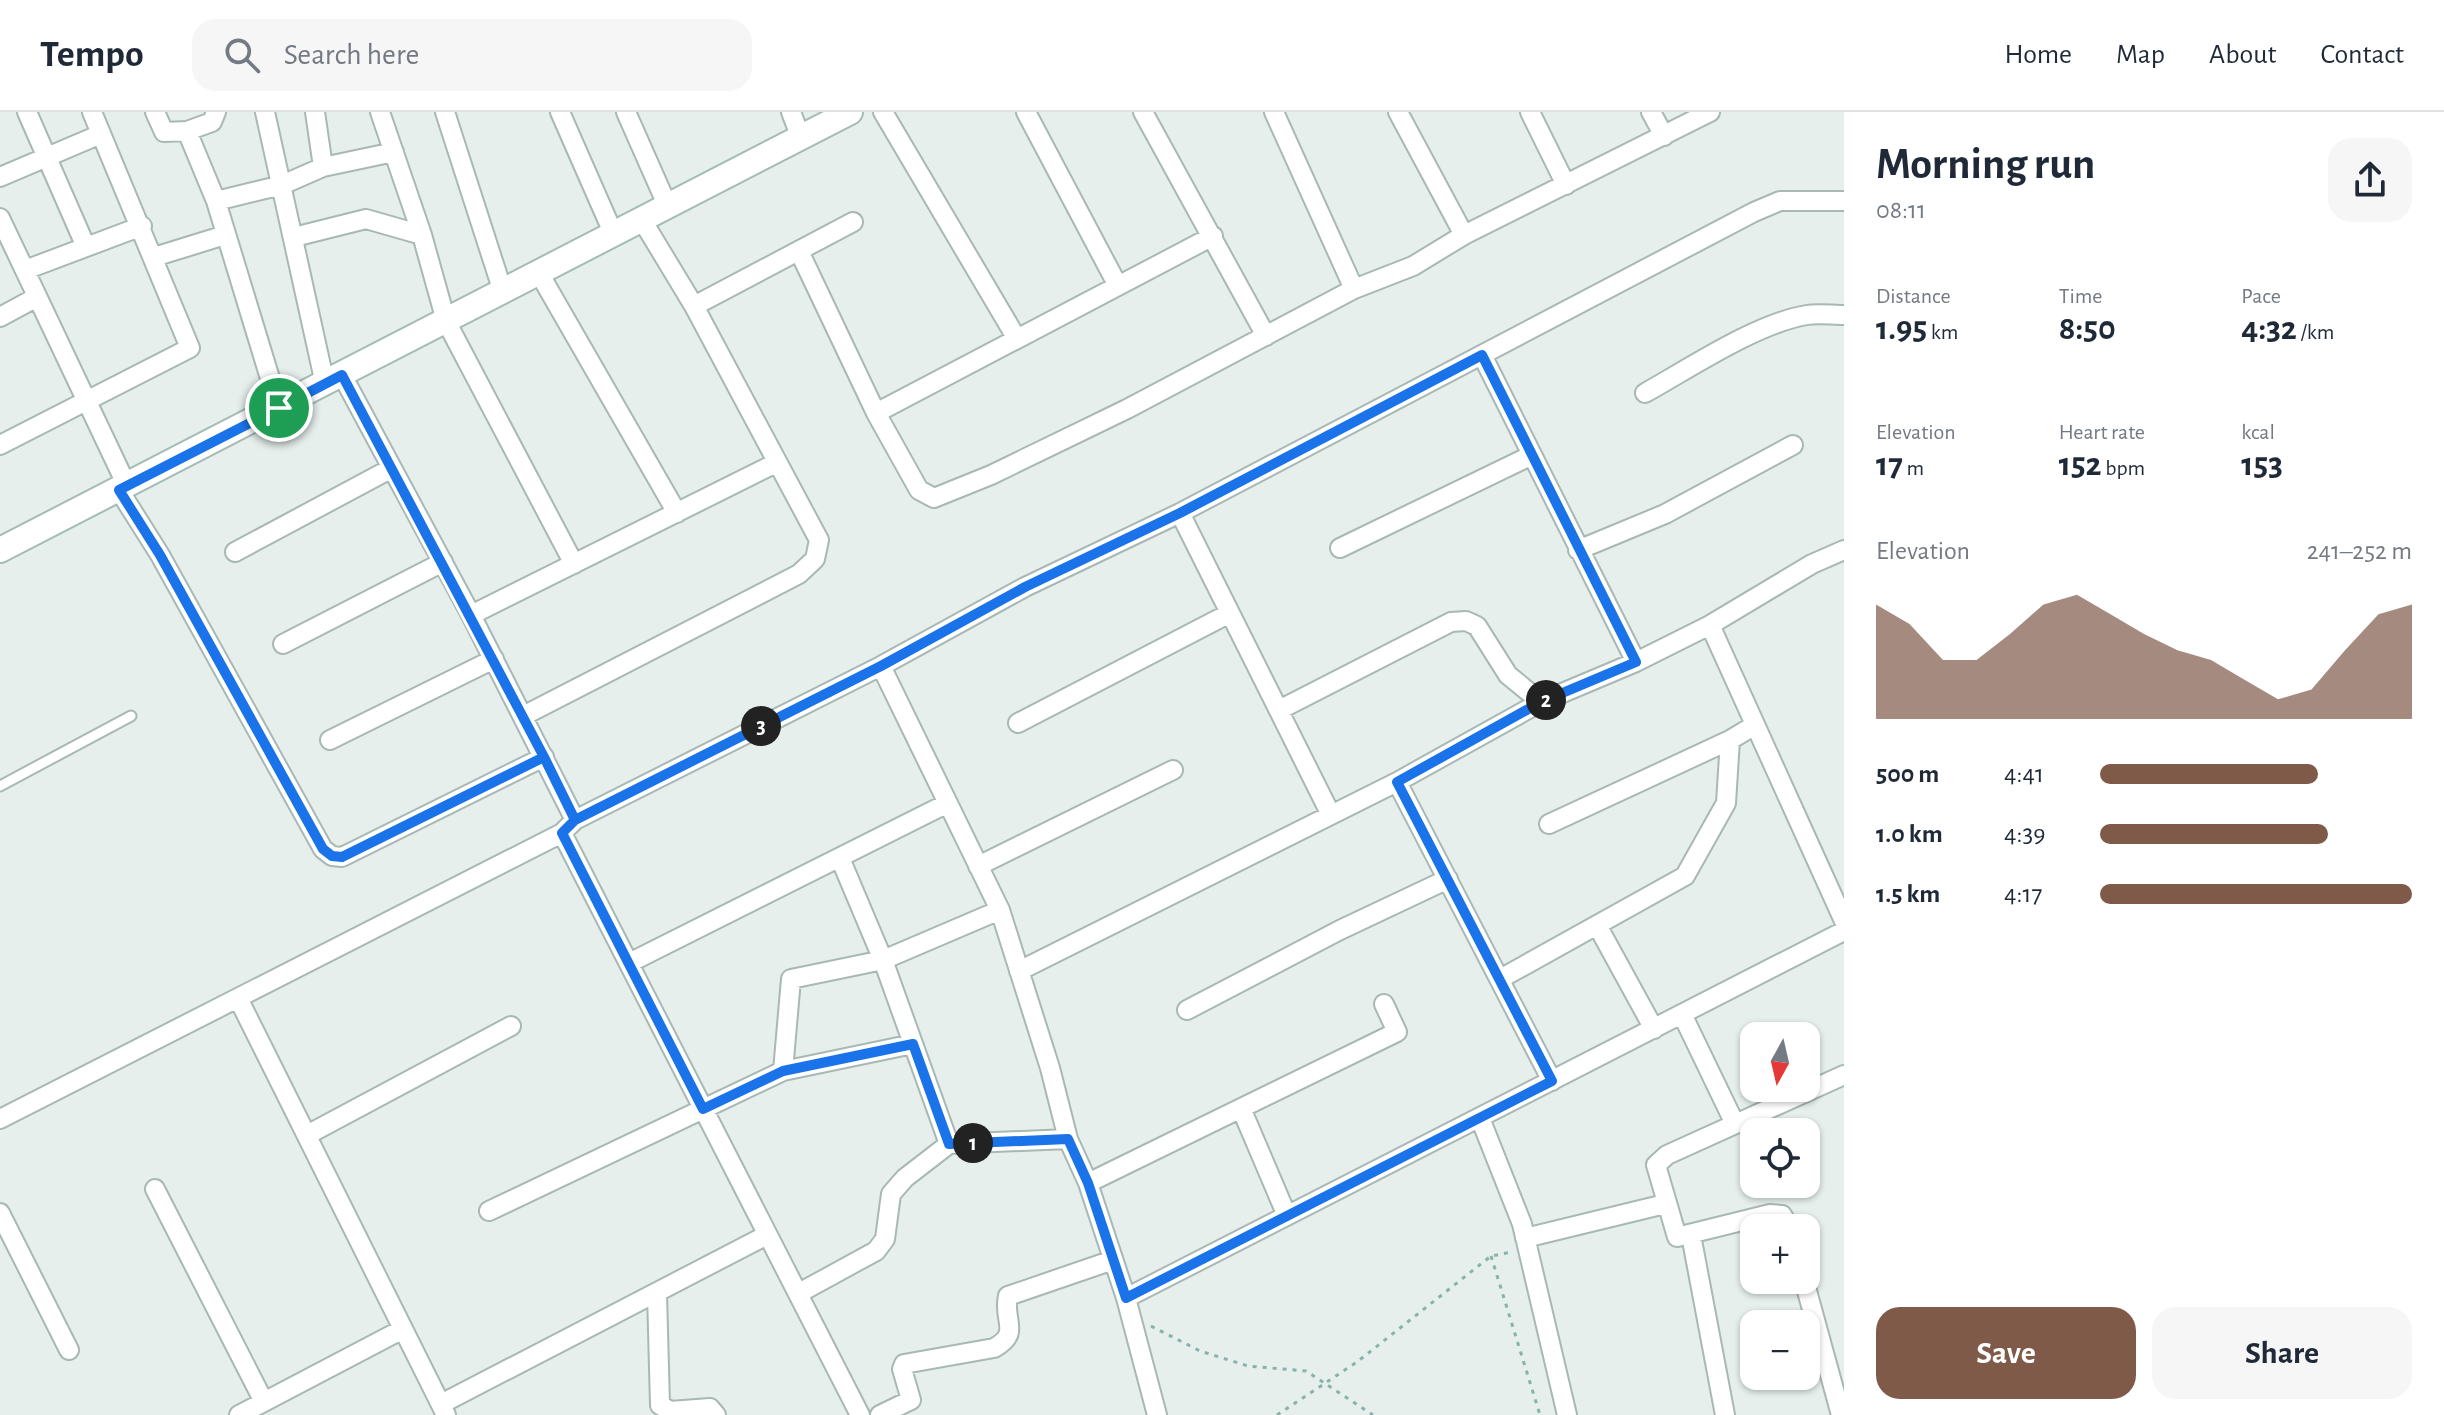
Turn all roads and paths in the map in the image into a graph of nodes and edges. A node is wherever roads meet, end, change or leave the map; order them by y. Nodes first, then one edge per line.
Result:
1 (27, 112) edge
2 (92, 112) edge
3 (155, 112) edge
4 (216, 112) edge
5 (265, 112) edge
6 (315, 112) edge
7 (380, 112) edge
8 (445, 112) edge
9 (560, 112) edge
10 (626, 112) edge
11 (791, 112) edge
12 (850, 112) edge
13 (883, 112) edge
14 (1026, 112) edge
15 (1143, 112) edge
16 (1274, 112) edge
17 (1398, 112) edge
18 (1530, 112) edge
19 (1651, 112) edge
20 (1710, 112) edge
21 (187, 131) junction
22 (101, 134) junction
23 (1664, 136) junction
24 (801, 138) junction
25 (394, 152) junction
26 (48, 157) junction
27 (323, 167) junction
28 (0, 177) edge
29 (282, 185) junction
30 (1566, 185) junction
31 (216, 201) junction
32 (1844, 201) edge
33 (668, 207) junction
34 (0, 218) edge
35 (642, 220) junction
36 (853, 222) dead end
37 (142, 226) junction
38 (225, 235) junction
39 (422, 235) junction
40 (614, 235) junction
41 (1464, 235) junction
42 (1213, 236) junction
43 (294, 237) junction
44 (86, 247) junction
45 (799, 251) junction
46 (154, 257) junction
47 (25, 270) junction
48 (539, 273) junction
49 (1118, 286) junction
50 (1354, 289) junction
51 (503, 292) junction
52 (37, 297) junction
53 (694, 306) junction
54 (1844, 315) edge
55 (0, 317) edge
56 (446, 321) junction
57 (1266, 336) junction
58 (1017, 339) junction
59 (1482, 355) junction
60 (333, 380) junction
61 (1645, 393) dead end
62 (87, 400) junction
63 (279, 408) junction
64 (876, 413) junction
65 (0, 445) edge
66 (1793, 445) dead end
67 (1530, 456) junction
68 (776, 463) junction
69 (392, 468) junction
70 (123, 488) junction
71 (677, 513) junction
72 (1180, 513) junction
73 (1340, 548) dead end
74 (0, 550) edge
75 (1578, 550) junction
76 (1844, 550) edge
77 (235, 552) dead end
78 (443, 562) junction
79 (574, 564) junction
80 (1230, 613) junction
81 (471, 615) junction
82 (1710, 625) junction
83 (283, 644) dead end
84 (494, 659) junction
85 (1636, 662) junction
86 (881, 666) junction
87 (1541, 702) junction
88 (1279, 710) junction
89 (131, 716) dead end
90 (523, 716) junction
91 (1018, 723) dead end
92 (1755, 725) junction
93 (330, 740) dead end
94 (1730, 740) junction
95 (544, 757) junction
96 (1173, 770) dead end
97 (1397, 782) junction
98 (0, 786) edge
99 (948, 803) junction
100 (1331, 815) junction
101 (1549, 824) dead end
102 (568, 826) junction
103 (840, 858) junction
104 (978, 866) junction
105 (1448, 879) junction
106 (1000, 910) junction
107 (1844, 921) edge
108 (1597, 925) junction
109 (1844, 931) edge
110 (883, 960) junction
111 (629, 963) junction
112 (1019, 971) junction
113 (1500, 979) junction
114 (238, 998) junction
115 (1384, 1004) dead end
116 (1187, 1010) dead end
117 (1682, 1014) junction
118 (511, 1026) dead end
119 (1654, 1029) junction
120 (913, 1044) junction
121 (783, 1071) junction
122 (1844, 1075) edge
123 (1552, 1081) junction
124 (1241, 1108) junction
125 (703, 1109) junction
126 (1480, 1118) junction
127 (0, 1119) edge
128 (1735, 1124) junction
129 (307, 1135) junction
130 (1068, 1139) junction
131 (949, 1144) junction
132 (1088, 1183) junction
133 (155, 1189) dead end
134 (1665, 1204) junction
135 (489, 1211) dead end
136 (0, 1213) edge
137 (1287, 1216) junction
138 (1740, 1222) edge
139 (767, 1235) junction
140 (1691, 1235) junction
141 (1526, 1243) junction
142 (1491, 1256) junction
143 (1113, 1260) junction
144 (657, 1293) junction
145 (799, 1293) junction
146 (1809, 1294) edge
147 (1128, 1307) junction
148 (403, 1329) junction
149 (69, 1350) dead end
150 (1838, 1377) edge
151 (1325, 1381) junction
152 (264, 1402) junction
153 (443, 1410) edge
154 (239, 1415) edge
155 (716, 1415) edge
156 (860, 1415) edge
157 (880, 1415) edge
158 (1157, 1415) edge
159 (1277, 1415) edge
160 (1373, 1415) edge
161 (1540, 1415) edge
162 (1567, 1415) edge
163 (1725, 1415) edge
164 (1841, 1415) edge

1 - 26 street
2 - 22 street
3 - 21 street
4 - 21 street
5 - 29 street
6 - 27 street
7 - 25 street
8 - 51 street
9 - 40 street
10 - 33 street
11 - 24 street
12 - 24 street
13 - 58 street
14 - 49 street
15 - 42 street
16 - 50 street
17 - 41 street
18 - 30 street
19 - 23 street
20 - 23 street
21 - 31 street
22 - 26 street
22 - 37 street
23 - 30 street
24 - 33 street
25 - 27 street
25 - 39 street
26 - 28 street
26 - 44 street
27 - 29 street
29 - 31 street
29 - 43 street
30 - 41 street
31 - 38 street
32 - 59 street
33 - 35 street
34 - 47 street
35 - 40 street
35 - 53 street
36 - 45 street
37 - 44 street
37 - 46 street
38 - 46 street
38 - 63 street
39 - 43 street
39 - 56 street
40 - 48 street
41 - 50 street
42 - 49 street
42 - 57 street
43 - 60 street
44 - 47 street
45 - 53 street
45 - 64 street
46 - 62 street
47 - 52 street
48 - 51 street
48 - 71 street
49 - 58 street
50 - 57 street
51 - 56 street
52 - 55 street
52 - 62 street
53 - 68 street
54 - 61 street
56 - 60 street
56 - 79 street
57 - 64 street
58 - 64 street
59 - 67 street
59 - 72 street
60 - 63 street
60 - 69 street
62 - 65 street
62 - 70 street
63 - 70 street
66 - 75 street
67 - 73 street
67 - 75 street
68 - 71 street
68 - 90 street
69 - 77 street
69 - 78 street
70 - 74 street
70 - 95 street
71 - 79 street
72 - 80 street
72 - 86 street
75 - 85 street
76 - 82 street
78 - 81 street
78 - 83 street
79 - 81 street
80 - 88 street
80 - 91 street
81 - 84 street
82 - 85 street
82 - 92 street
84 - 90 street
84 - 93 street
85 - 87 street
86 - 99 street
86 - 102 street
87 - 88 street
87 - 97 street
88 - 100 street
89 - 98 lane
90 - 95 street
92 - 94 street
92 - 107 street
94 - 101 street
94 - 108 street
95 - 102 street
96 - 104 street
97 - 100 street
97 - 105 street
99 - 103 street
99 - 104 street
100 - 112 street
102 - 111 street
102 - 114 street
103 - 110 street
103 - 111 street
104 - 106 street
105 - 113 street
105 - 116 street
106 - 110 street
106 - 112 street
108 - 113 street
108 - 119 street
109 - 117 street
110 - 120 street
110 - 121 street
111 - 125 street
112 - 130 street
113 - 123 street
114 - 127 street
114 - 129 street
115 - 124 street
117 - 119 street
117 - 128 street
118 - 129 street
119 - 123 street
120 - 121 street
120 - 131 street
121 - 125 street
122 - 128 street
123 - 126 street
124 - 132 street
124 - 137 street
125 - 135 street
125 - 139 street
126 - 137 street
126 - 141 street
128 - 134 street
129 - 148 street
130 - 131 street
130 - 132 street
131 - 145 street
132 - 143 street
133 - 152 street
134 - 140 street
134 - 141 street
136 - 149 street
137 - 147 street
138 - 140 street
139 - 144 street
139 - 145 street
140 - 163 street
141 - 142 path
141 - 162 street
142 - 151 path
142 - 161 path
143 - 147 street
143 - 157 street
144 - 153 street
144 - 155 street
145 - 156 street
146 - 150 street
147 - 151 path
147 - 158 street
148 - 152 street
148 - 153 street
150 - 164 street
151 - 159 path
151 - 160 path
152 - 154 street

